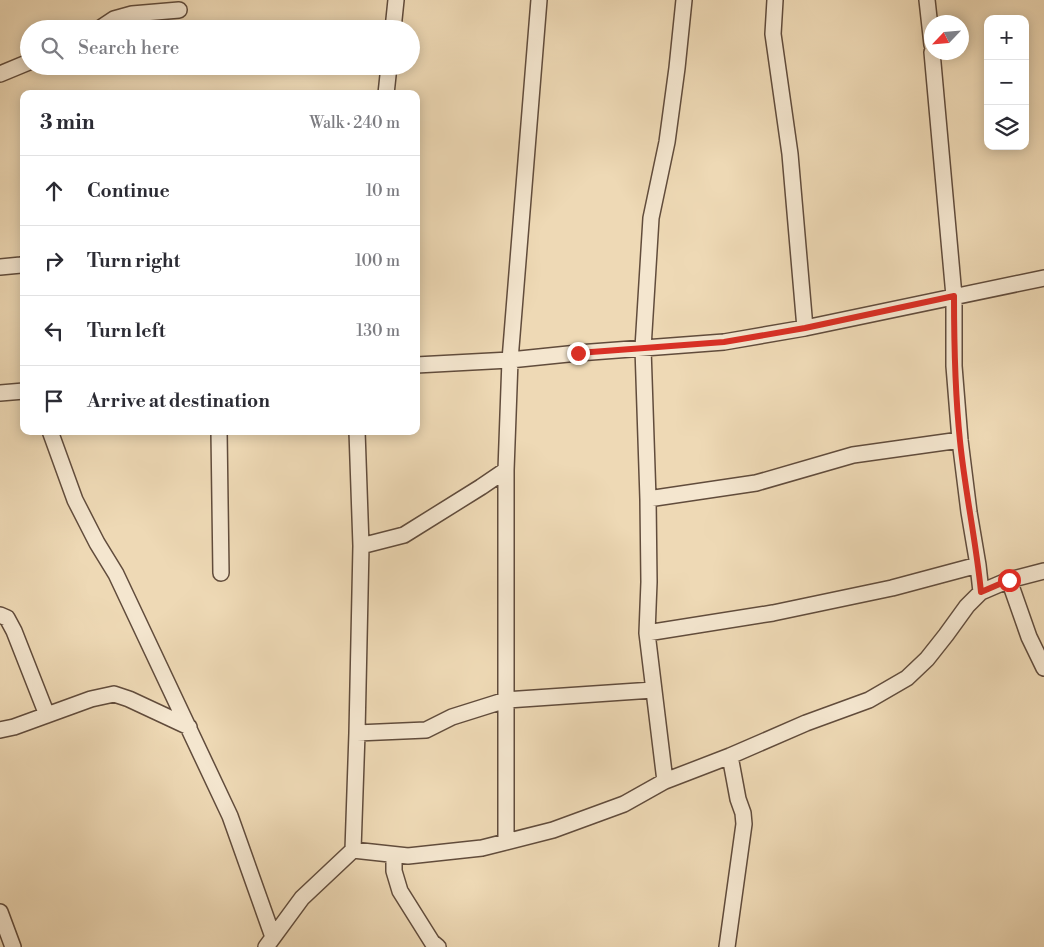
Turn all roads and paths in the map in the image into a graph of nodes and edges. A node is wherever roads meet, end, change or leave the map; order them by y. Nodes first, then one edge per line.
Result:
1 (396, 0) edge
2 (539, 0) edge
3 (684, 0) edge
4 (774, 0) edge
5 (928, 0) edge
6 (179, 10) dead end
7 (929, 15) edge
8 (112, 20) edge
9 (394, 20) edge
10 (933, 60) edge
11 (20, 66) edge
12 (0, 74) edge
13 (388, 75) edge
14 (386, 90) edge
15 (20, 265) edge
16 (0, 267) edge
17 (1044, 278) edge
18 (954, 296) junction
19 (805, 328) junction
20 (643, 348) junction
21 (510, 360) junction
22 (420, 365) edge
23 (20, 391) edge
24 (0, 393) edge
25 (51, 435) edge
26 (219, 435) edge
27 (357, 435) edge
28 (960, 440) junction
29 (506, 470) junction
30 (648, 499) junction
31 (360, 546) junction
32 (978, 565) junction
33 (1044, 571) edge
34 (221, 573) dead end
35 (1009, 580) junction
36 (981, 592) junction
37 (0, 615) edge
38 (647, 633) junction
39 (1044, 668) edge
40 (653, 690) junction
41 (506, 700) junction
42 (47, 715) junction
43 (189, 727) junction
44 (0, 730) edge
45 (357, 733) junction
46 (730, 756) junction
47 (665, 781) junction
48 (506, 842) junction
49 (353, 850) junction
50 (394, 855) junction
51 (0, 912) edge
52 (270, 942) edge
53 (13, 947) edge
54 (438, 947) edge
55 (728, 947) edge

1 - 9 street
2 - 21 street
3 - 20 street
4 - 19 street
5 - 7 street
6 - 8 street
10 - 18 street
11 - 12 street
13 - 14 street
15 - 16 street
17 - 18 street
18 - 19 street
18 - 28 street
19 - 20 street
20 - 21 street
20 - 30 street
21 - 22 street
21 - 29 street
23 - 24 street
25 - 43 street
26 - 34 street
27 - 31 street
28 - 30 street
28 - 32 street
29 - 31 street
29 - 41 street
30 - 38 street
31 - 45 street
32 - 36 street
32 - 38 street
33 - 35 street
35 - 36 street
35 - 39 street
36 - 46 street
37 - 42 street
38 - 40 street
40 - 41 street
40 - 47 street
41 - 45 street
41 - 48 street
42 - 43 street
42 - 44 street
43 - 52 street
45 - 49 street
46 - 47 street
46 - 55 street
47 - 48 street
48 - 50 street
49 - 50 street
49 - 52 street
50 - 54 street
51 - 53 street

